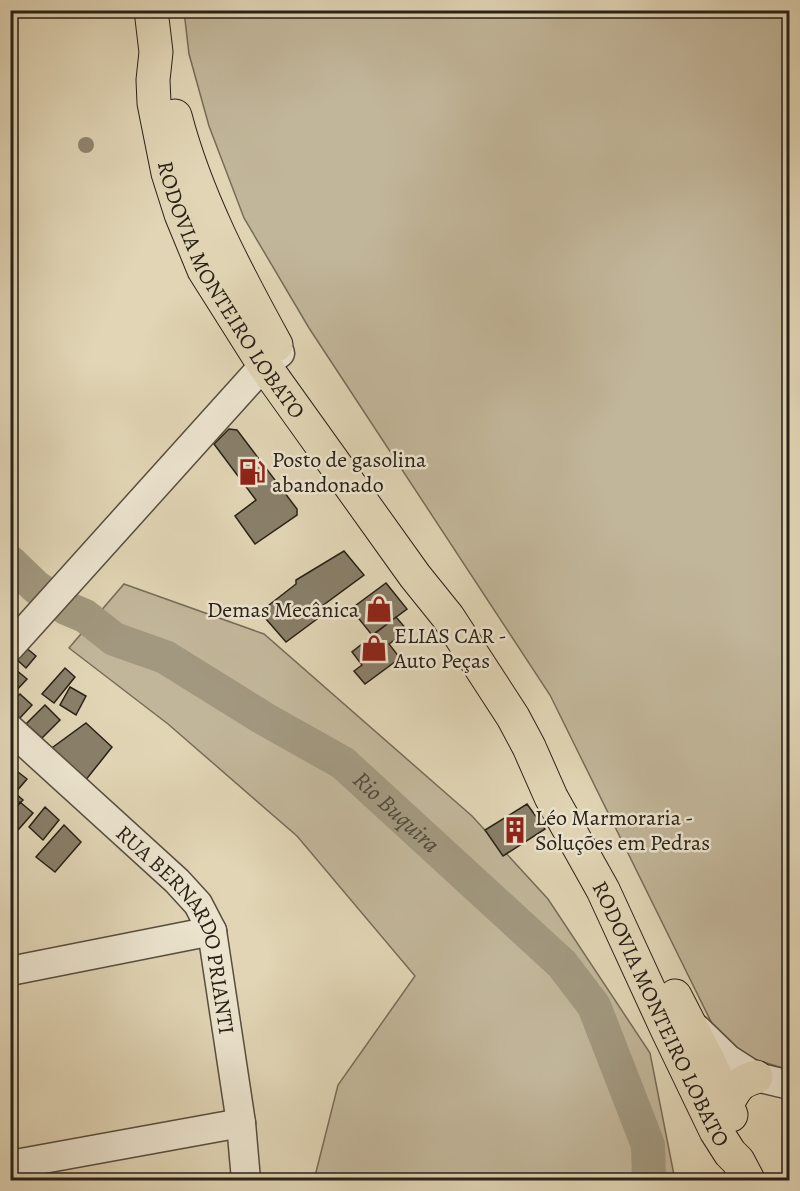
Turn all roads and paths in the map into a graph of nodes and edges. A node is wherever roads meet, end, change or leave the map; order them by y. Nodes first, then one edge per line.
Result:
1 (151, 10) edge
2 (272, 359) junction
3 (18, 640) edge
4 (10, 729) edge
5 (212, 931) junction
6 (10, 971) edge
7 (677, 1024) junction
8 (710, 1064) junction
9 (756, 1077) junction
10 (789, 1084) edge
11 (727, 1104) junction
12 (241, 1123) junction
13 (10, 1165) edge
14 (743, 1171) edge
15 (246, 1180) edge

1 - 2 main road, RODOVIA MONTEIRO LOBATO
2 - 3 street
2 - 7 main road, RODOVIA MONTEIRO LOBATO
2 - 7 main road, RODOVIA MONTEIRO LOBATO
4 - 5 street, RUA BERNARDO PRIANTI
5 - 6 street
5 - 12 street, RUA BERNARDO PRIANTI
7 - 8 main road
7 - 9 street
7 - 14 main road, RODOVIA MONTEIRO LOBATO
8 - 9 street
8 - 11 main road, RODOVIA MONTEIRO LOBATO
9 - 10 street
9 - 11 main road
11 - 14 main road, RODOVIA MONTEIRO LOBATO
12 - 13 street
12 - 15 street, RUA BERNARDO PRIANTI

